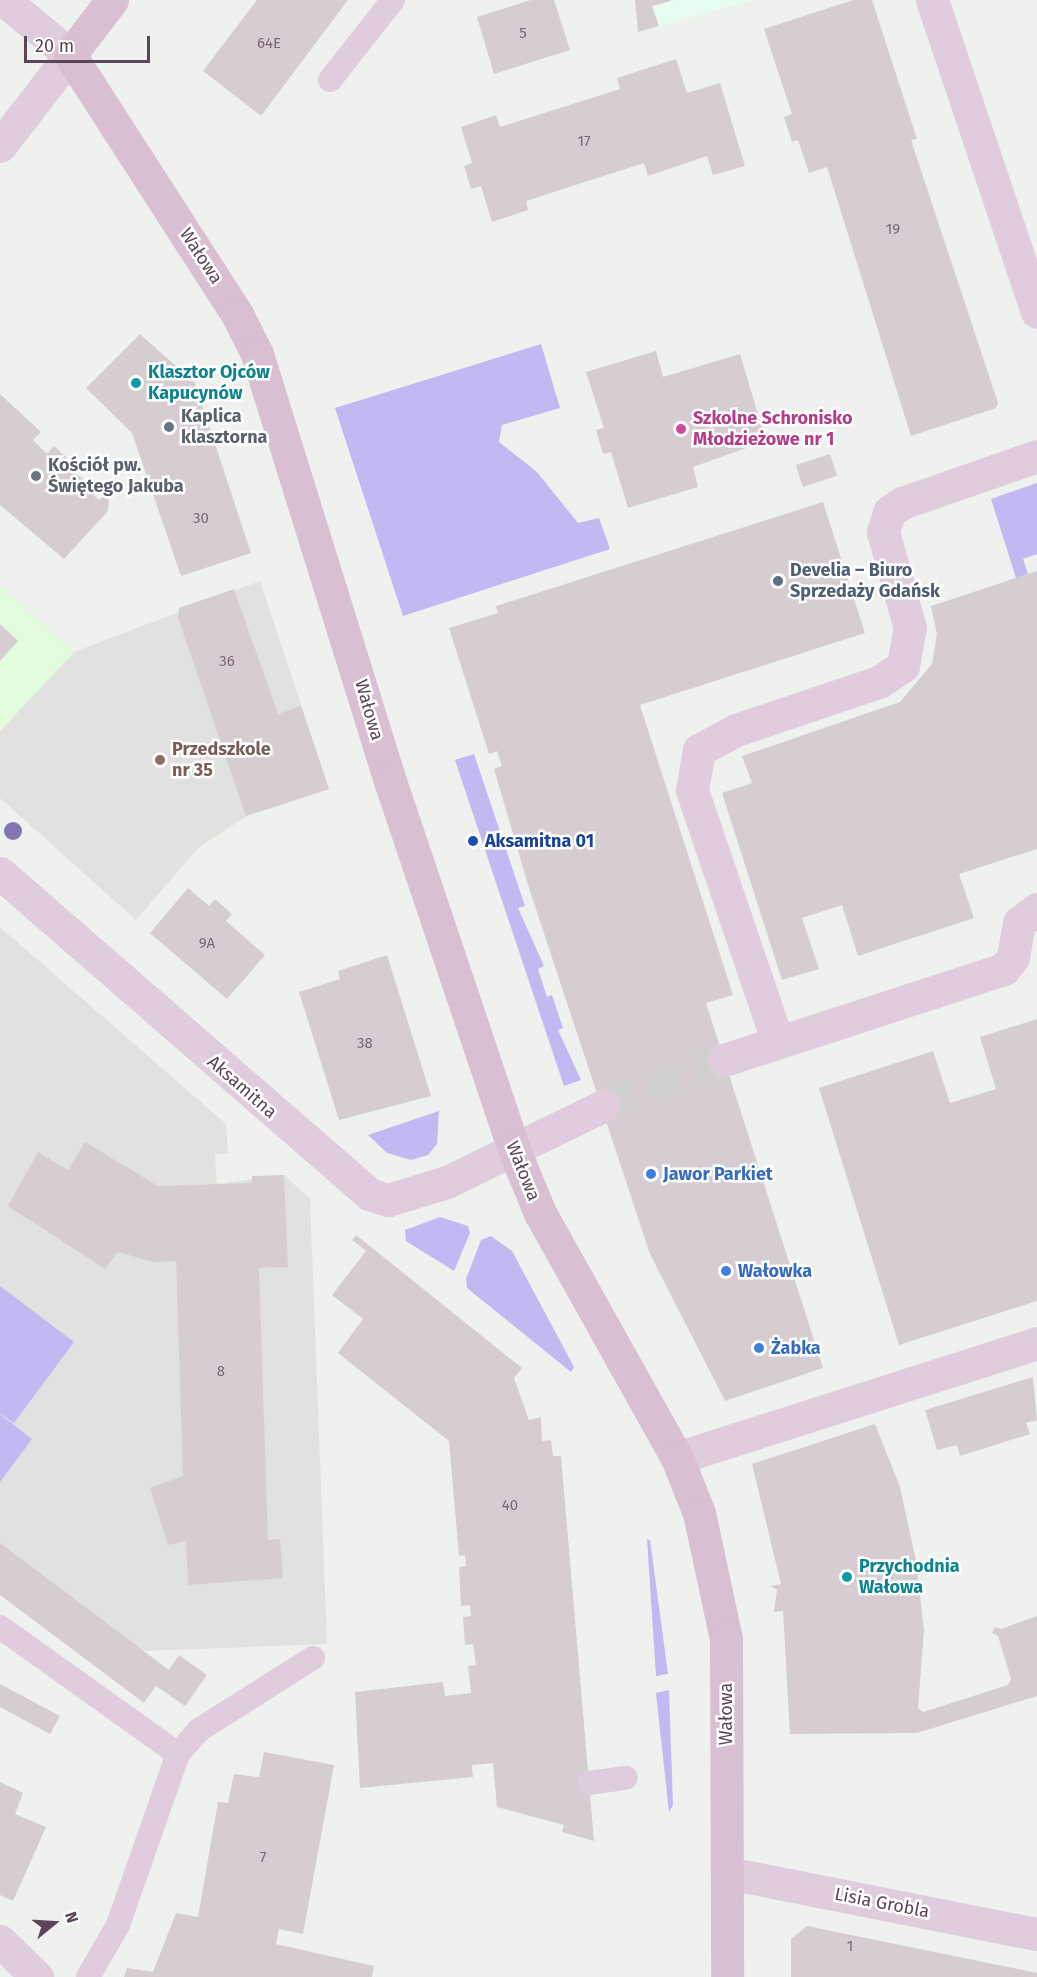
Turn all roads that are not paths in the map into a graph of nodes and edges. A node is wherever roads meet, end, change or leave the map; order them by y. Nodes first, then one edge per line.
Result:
1 (4, 0) edge
2 (112, 0) edge
3 (393, 0) edge
4 (932, 0) edge
5 (70, 55) junction
6 (330, 80) dead end
7 (0, 146) edge
8 (1037, 312) edge
9 (1037, 456) edge
10 (0, 873) edge
11 (1037, 909) edge
12 (777, 1040) junction
13 (724, 1060) tunnel mouth
14 (603, 1106) tunnel mouth
15 (514, 1150) junction
16 (1037, 1343) edge
17 (677, 1458) junction
18 (0, 1627) edge
19 (313, 1658) dead end
20 (178, 1754) junction
21 (626, 1778) dead end
22 (589, 1783) dead end
23 (728, 1873) junction
24 (1037, 1934) edge
25 (0, 1941) edge
26 (37, 1977) edge
27 (88, 1977) edge
28 (727, 1977) edge

1 - 5 street, Wałowa
2 - 5 street
3 - 6 lane
4 - 8 street
5 - 7 street
5 - 15 street, Wałowa
9 - 12 street
10 - 15 street, Aksamitna
11 - 12 street
12 - 13 street
14 - 15 street, Aksamitna
15 - 17 street, Wałowa
16 - 17 street
17 - 23 street, Wałowa
18 - 20 lane
19 - 20 lane
20 - 27 lane
21 - 22 lane
23 - 24 street, Lisia Grobla
23 - 28 street, Wałowa
25 - 26 street

